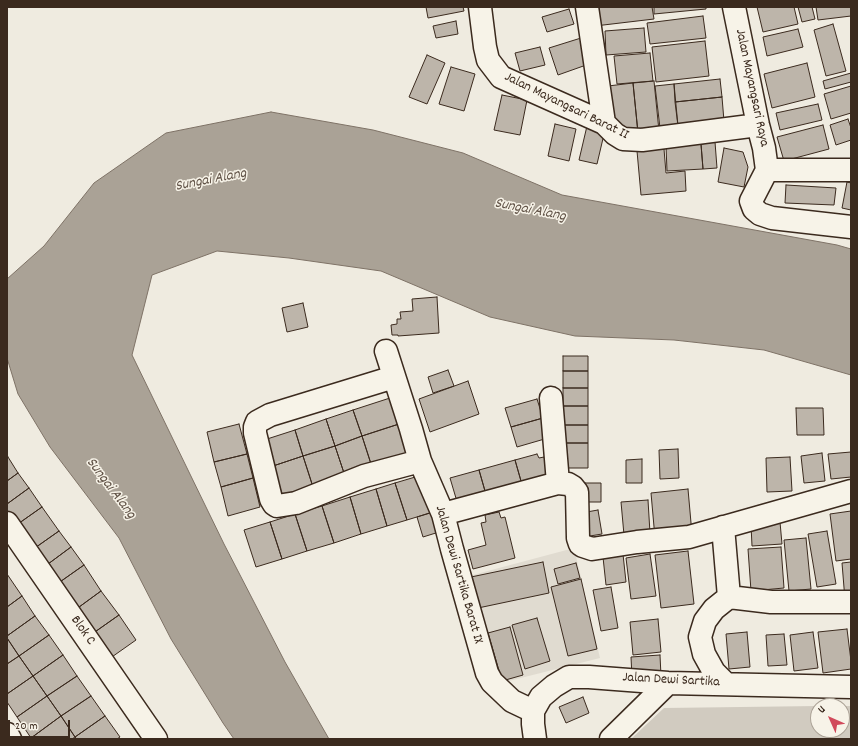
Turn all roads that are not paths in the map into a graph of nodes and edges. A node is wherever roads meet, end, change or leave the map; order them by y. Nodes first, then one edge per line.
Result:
1 (480, 7) edge
2 (586, 7) edge
3 (734, 7) edge
4 (604, 123) junction
5 (758, 125) junction
6 (767, 170) junction
7 (851, 170) edge
8 (851, 227) edge
9 (386, 351) dead end
10 (394, 377) junction
11 (551, 398) dead end
12 (420, 462) junction
13 (558, 483) junction
14 (851, 491) edge
15 (443, 514) junction
16 (7, 523) edge
17 (723, 528) junction
18 (729, 597) junction
19 (851, 602) edge
20 (668, 683) junction
21 (726, 684) junction
22 (851, 687) edge
23 (533, 711) junction
24 (7, 734) edge
25 (10, 739) edge
26 (156, 739) edge
27 (535, 739) edge
28 (611, 739) edge

1 - 4 street, Jalan Mayangsari Barat II
2 - 4 street
3 - 5 street, Jalan Mayangsari Raya
4 - 5 street, Jalan Mayangsari Barat II
5 - 6 street, Jalan Mayangsari Raya
6 - 7 street
6 - 8 street
9 - 10 street, Jalan Dewi Sartika Barat IX
10 - 12 street, Jalan Dewi Sartika Barat IX
10 - 12 street
11 - 13 street
12 - 15 street, Jalan Dewi Sartika Barat IX
13 - 15 street
13 - 17 street
14 - 17 street
15 - 23 street, Jalan Dewi Sartika Barat IX
16 - 26 street, Blok C
17 - 18 street
18 - 19 street
18 - 21 street
20 - 21 street, Jalan Dewi Sartika
20 - 23 street, Jalan Dewi Sartika
20 - 28 street
21 - 22 street, Jalan Dewi Sartika
23 - 27 street
24 - 25 street

